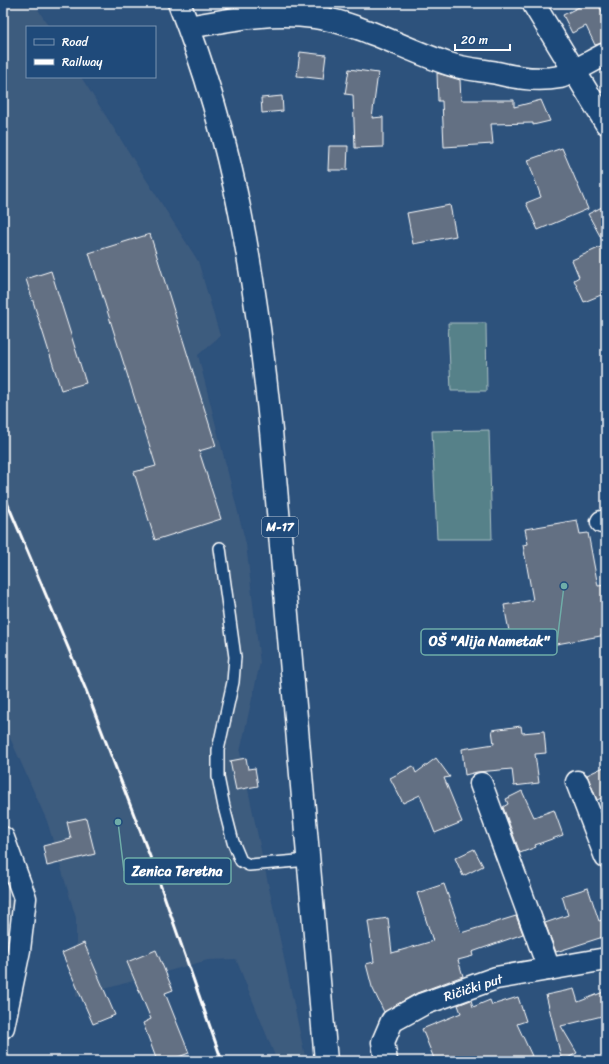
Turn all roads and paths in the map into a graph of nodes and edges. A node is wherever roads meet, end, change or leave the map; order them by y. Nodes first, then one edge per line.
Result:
1 (179, 3) edge
2 (533, 3) edge
3 (189, 27) junction
4 (606, 54) edge
5 (574, 69) junction
6 (606, 122) edge
7 (220, 548) dead end
8 (577, 782) dead end
9 (481, 784) dead end
10 (3, 838) edge
11 (606, 857) edge
12 (309, 860) junction
13 (606, 959) edge
14 (549, 969) junction
15 (3, 1027) edge
16 (326, 1061) edge
17 (386, 1061) edge

1 - 3 street, M-17
2 - 5 street
3 - 5 street
3 - 12 street, M-17
4 - 5 street
5 - 6 street
7 - 12 lane
8 - 11 street
9 - 14 street
10 - 15 street
12 - 16 street, M-17
13 - 14 street, Ričički put
14 - 17 street, Ričički put

